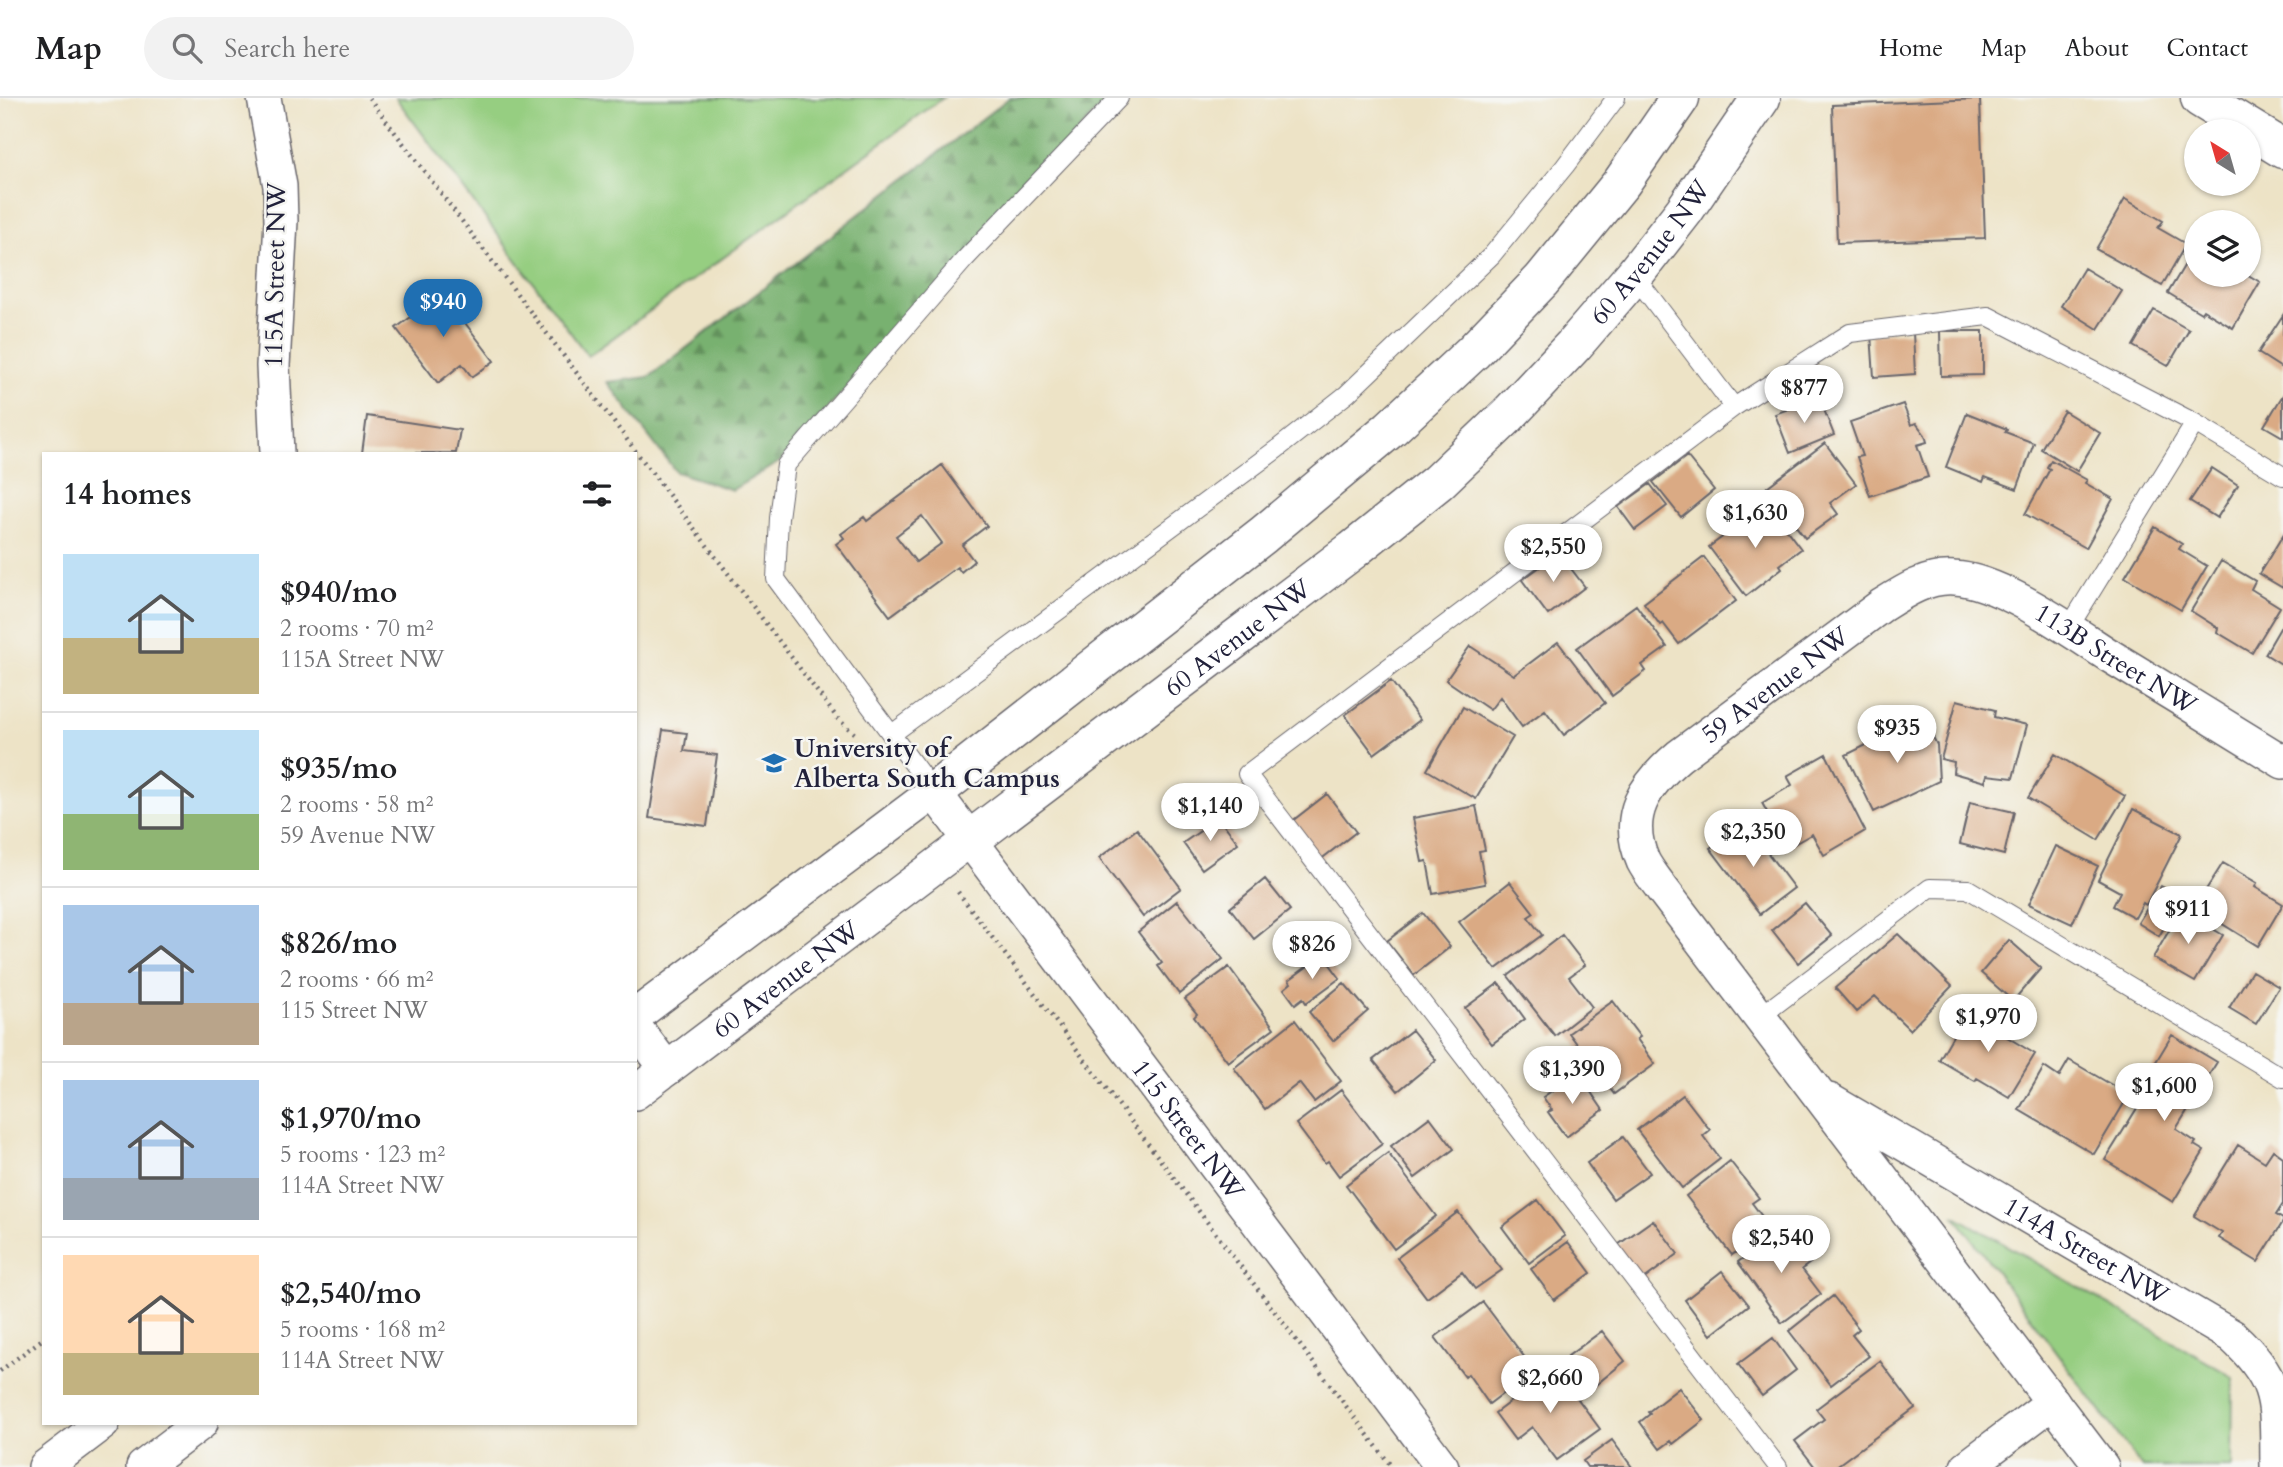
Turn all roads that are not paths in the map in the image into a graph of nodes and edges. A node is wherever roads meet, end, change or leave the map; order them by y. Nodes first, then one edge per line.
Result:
1 (264, 98) edge
2 (1119, 98) edge
3 (1616, 98) edge
4 (1680, 98) edge
5 (1761, 98) edge
6 (2200, 98) edge
7 (2283, 149) edge
8 (1633, 275) junction
9 (1734, 407) junction
10 (2195, 423) junction
11 (277, 452) edge
12 (2283, 476) edge
13 (1941, 578) joint
14 (2068, 629) junction
15 (892, 734) junction
16 (2283, 762) edge
17 (934, 792) junction
18 (1635, 818) joint
19 (971, 839) junction
20 (637, 1015) edge
21 (1758, 1018) junction
22 (637, 1030) edge
23 (667, 1069) junction
24 (2283, 1079) edge
25 (1815, 1091) junction
26 (637, 1092) edge
27 (2053, 1402) junction
28 (100, 1425) edge
29 (198, 1425) edge
30 (45, 1467) edge
31 (143, 1467) edge
32 (1442, 1467) edge
33 (1778, 1467) edge
34 (1967, 1467) edge
35 (2102, 1467) edge
36 (2277, 1467) edge

1 - 11 street, 115A Street NW
2 - 15 lane
3 - 15 lane
4 - 17 street
5 - 8 street, 60 Avenue NW
6 - 7 street
8 - 9 lane
8 - 19 street, 60 Avenue NW
9 - 10 lane
9 - 33 lane
10 - 12 lane
10 - 14 lane
13 - 14 street, 113B Street NW
13 - 18 street, 59 Avenue NW
14 - 16 street, 113B Street NW
15 - 17 lane
17 - 19 street, 115 Street NW
17 - 20 street
18 - 21 street, 114A Street NW
19 - 23 street, 60 Avenue NW
19 - 32 street, 115 Street NW
21 - 24 lane
21 - 25 street, 114A Street NW
22 - 23 street
23 - 26 street, 60 Avenue NW
25 - 27 street, 114A Street NW
25 - 36 street, 114A Street NW
27 - 34 street
27 - 35 street, 114A Street NW
28 - 30 street
29 - 31 street

